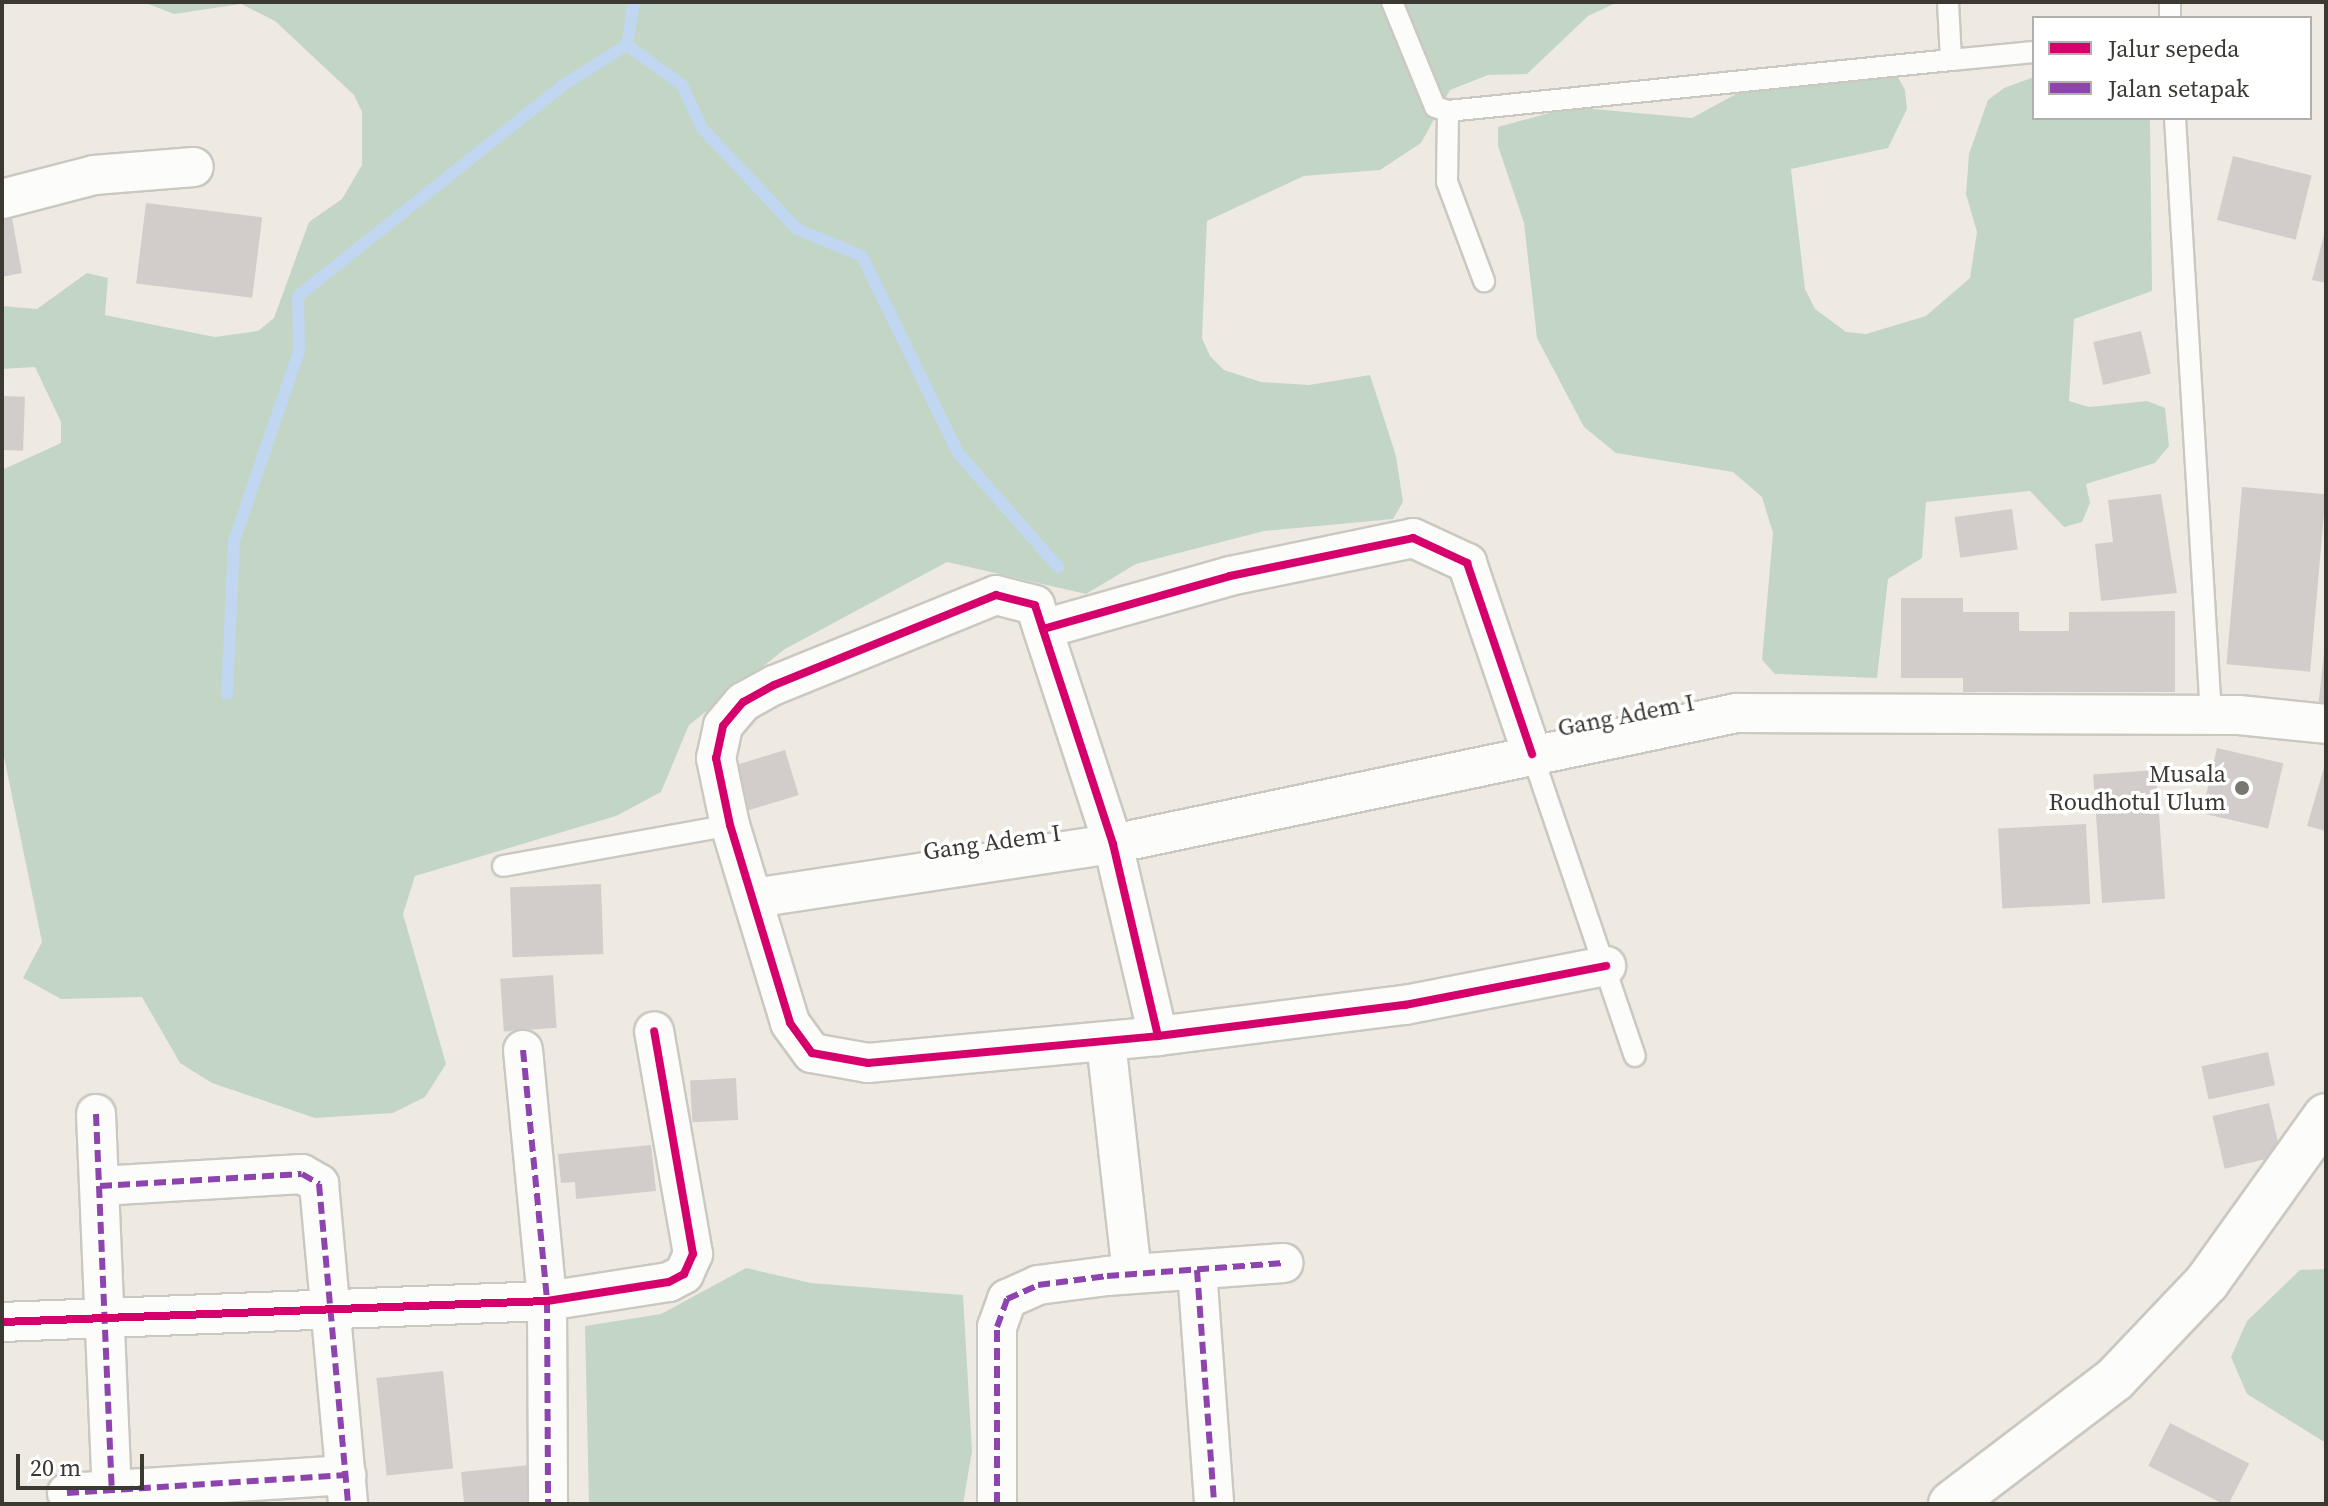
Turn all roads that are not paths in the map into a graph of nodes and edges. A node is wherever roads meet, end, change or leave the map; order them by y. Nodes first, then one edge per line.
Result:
1 (1392, 2) edge
2 (1948, 2) edge
3 (2032, 52) edge
4 (1951, 60) junction
5 (1448, 111) junction
6 (2175, 120) edge
7 (194, 167) dead end
8 (2, 199) edge
9 (1484, 281) dead end
10 (1043, 629) junction
11 (2211, 716) junction
12 (2326, 724) edge
13 (1532, 754) junction
14 (730, 825) junction
15 (1113, 844) junction
16 (503, 866) dead end
17 (754, 898) junction
18 (1606, 966) junction
19 (654, 1031) dead end
20 (1158, 1036) junction
21 (1106, 1042) junction
22 (523, 1050) dead end
23 (1635, 1056) dead end
24 (96, 1114) dead end
25 (2326, 1116) edge
26 (100, 1186) junction
27 (1284, 1263) dead end
28 (1197, 1270) junction
29 (1132, 1274) junction
30 (547, 1301) junction
31 (334, 1307) junction
32 (110, 1314) junction
33 (2, 1322) edge
34 (112, 1488) junction
35 (347, 1490) edge
36 (67, 1493) dead end
37 (548, 1504) edge
38 (997, 1504) edge
39 (1214, 1504) edge
40 (1951, 1504) edge

1 - 5 lane
2 - 4 lane
3 - 4 lane
4 - 5 lane
5 - 9 lane
6 - 11 lane
7 - 8 street
10 - 13 street
10 - 14 street
10 - 15 street
11 - 12 street, Gang Adem I
11 - 13 street, Gang Adem I
13 - 15 street, Gang Adem I
13 - 18 lane
14 - 16 lane
14 - 17 street
15 - 17 street, Gang Adem I
15 - 20 street
17 - 21 street
18 - 20 street
18 - 23 lane
19 - 30 street
20 - 21 street
21 - 29 street
22 - 30 street
24 - 26 street
25 - 40 main road
26 - 31 street
26 - 32 street
27 - 28 street
28 - 29 street
28 - 39 street
29 - 38 street
30 - 31 street
30 - 37 street
31 - 32 street
31 - 35 street
32 - 33 street
32 - 34 street
34 - 35 street
34 - 36 street

